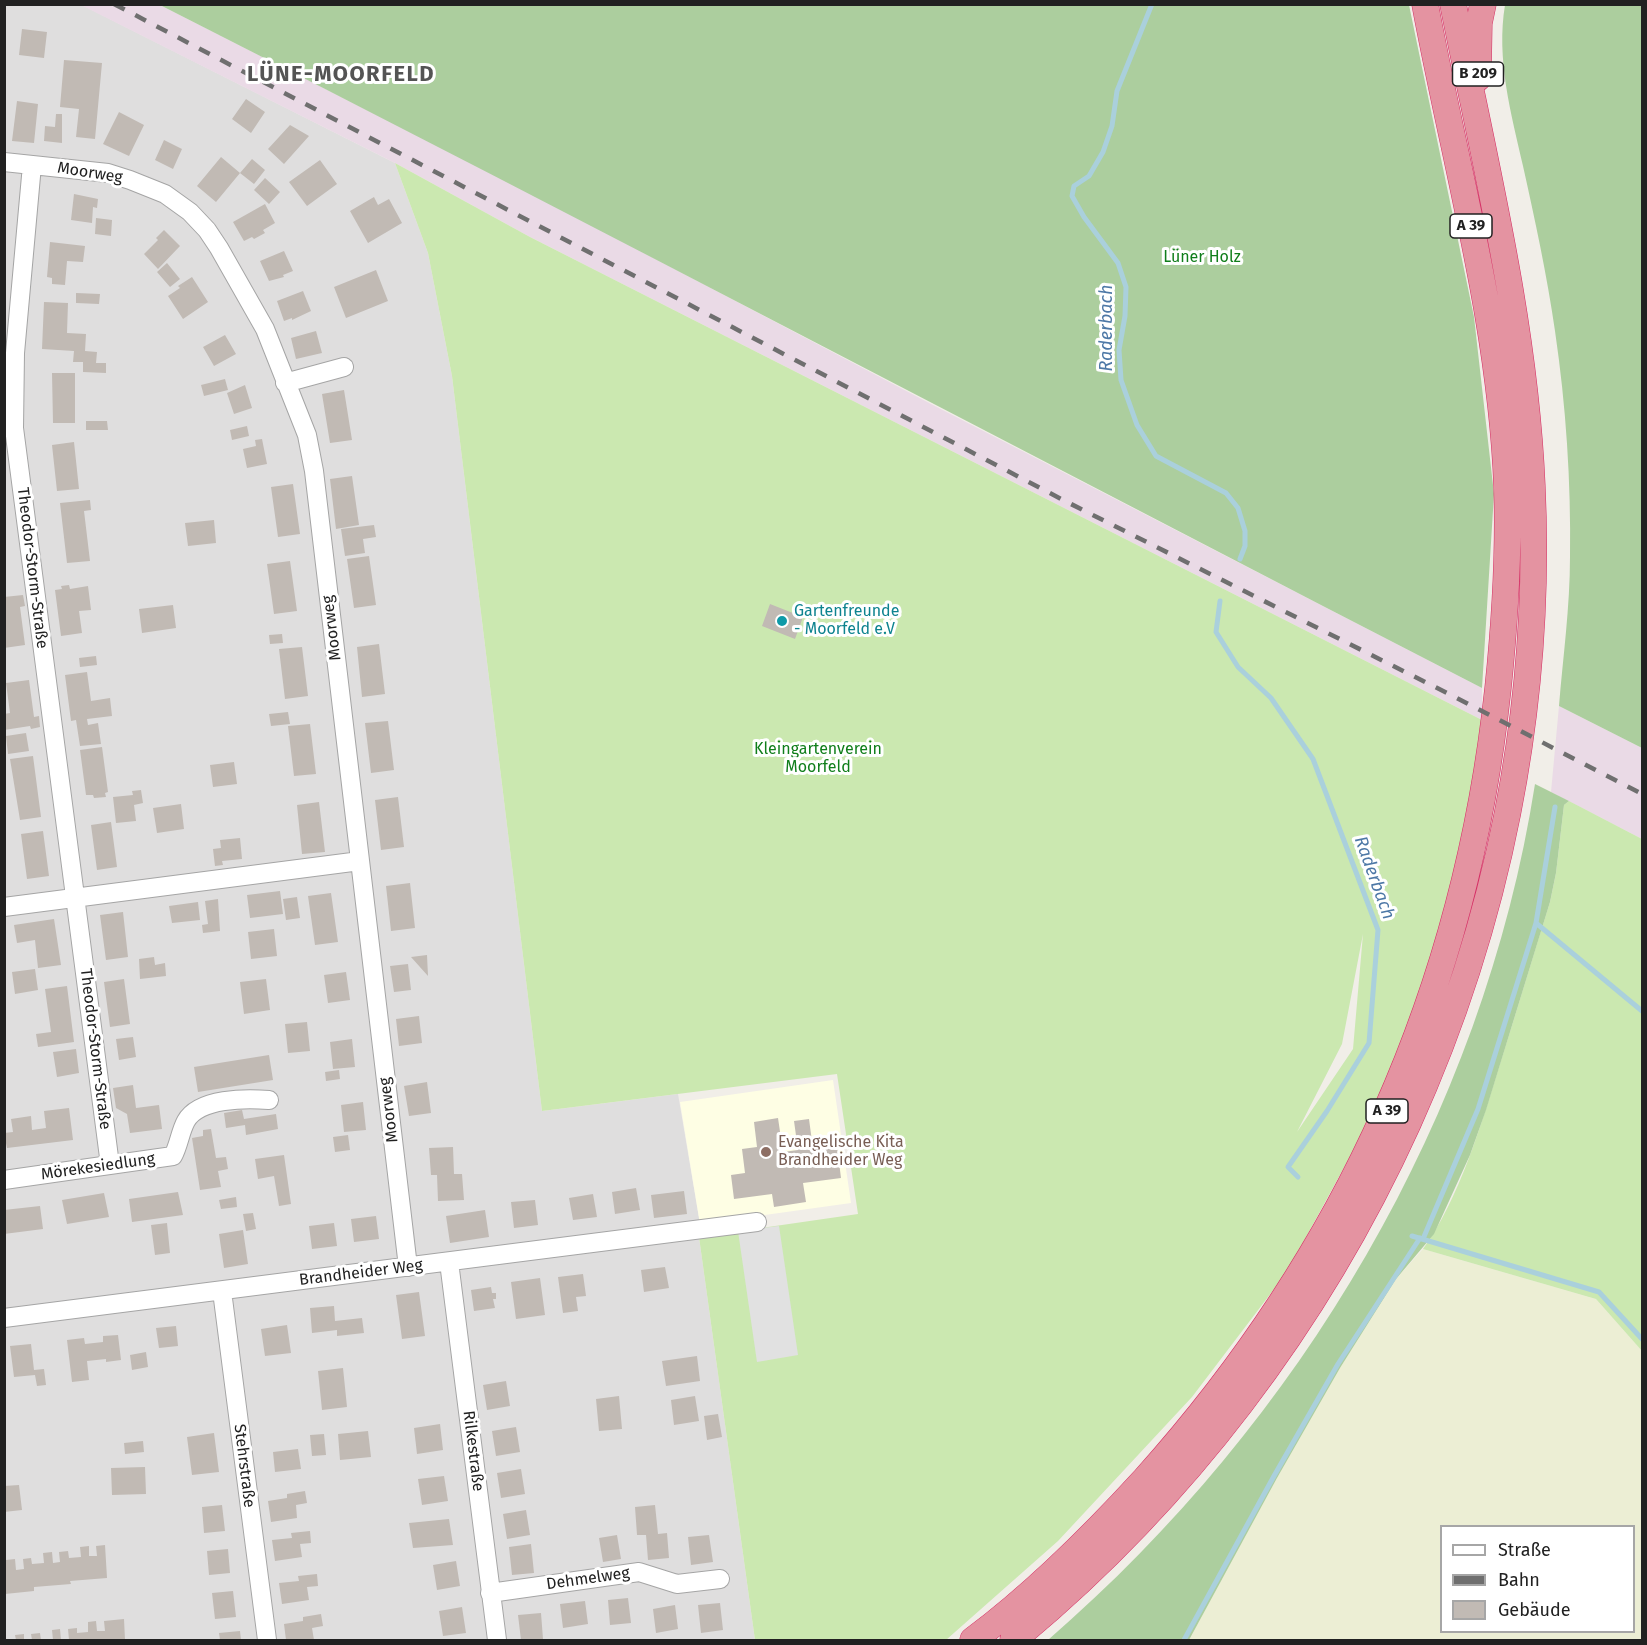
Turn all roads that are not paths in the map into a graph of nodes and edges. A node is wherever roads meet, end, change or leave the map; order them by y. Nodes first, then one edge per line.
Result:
1 (1425, 4) edge
2 (1453, 4) edge
3 (1483, 4) edge
4 (1481, 144) junction
5 (4, 162) edge
6 (32, 165) junction
7 (344, 367) dead end
8 (285, 383) junction
9 (9, 411) edge
10 (360, 861) junction
11 (75, 897) junction
12 (4, 907) edge
13 (269, 1100) dead end
14 (110, 1165) junction
15 (4, 1180) edge
16 (757, 1222) dead end
17 (449, 1262) junction
18 (408, 1267) junction
19 (222, 1291) junction
20 (4, 1318) edge
21 (720, 1579) dead end
22 (490, 1593) junction
23 (267, 1641) edge
24 (497, 1641) edge
25 (974, 1641) edge
26 (1013, 1641) edge

1 - 25 highway, A 39
2 - 4 highway, A 39
3 - 4 highway, B 209
4 - 26 highway, A 39
5 - 6 street, Moorweg
6 - 8 street, Moorweg
6 - 9 street, Theodor-Storm-Straße
7 - 8 street
8 - 10 street, Moorweg
9 - 11 street, Theodor-Storm-Straße
10 - 11 street
10 - 18 street, Moorweg
11 - 12 street
11 - 14 street, Theodor-Storm-Straße
13 - 14 street, Mörekesiedlung
14 - 15 street, Mörekesiedlung
16 - 17 street, Brandheider Weg
17 - 18 street, Brandheider Weg
17 - 22 street, Rilkestraße
18 - 19 street, Brandheider Weg
19 - 20 street, Brandheider Weg
19 - 23 street, Stehrstraße
21 - 22 street, Dehmelweg
22 - 24 street, Rilkestraße

